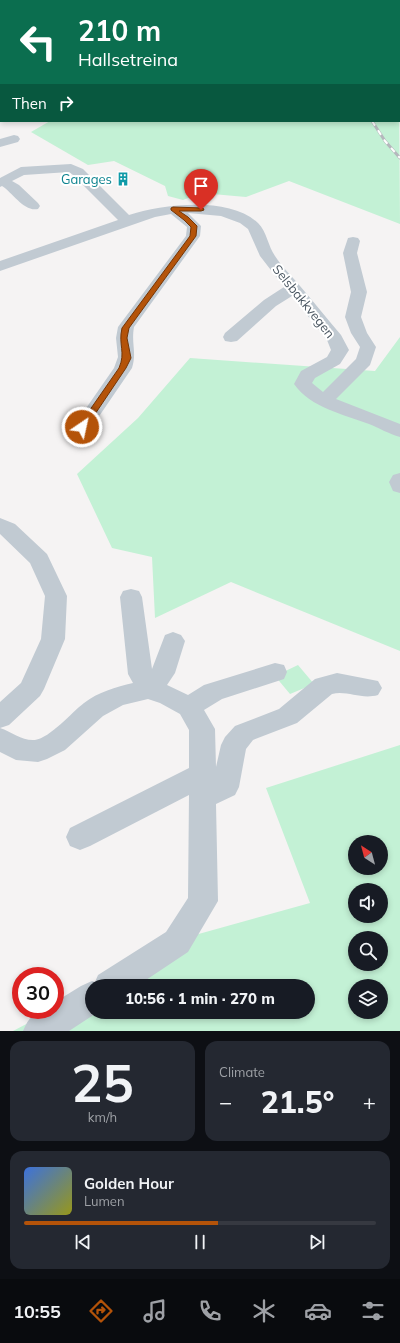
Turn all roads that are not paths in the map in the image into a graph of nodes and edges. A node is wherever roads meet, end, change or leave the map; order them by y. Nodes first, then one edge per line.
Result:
1 (14, 139) dead end
2 (0, 143) edge
3 (2, 183) edge
4 (33, 206) dead end
5 (173, 209) junction
6 (127, 221) junction
7 (354, 241) dead end
8 (0, 266) edge
9 (294, 288) junction
10 (231, 337) dead end
11 (324, 401) junction
12 (82, 427) dead end
13 (400, 431) edge
14 (400, 479) edge
15 (400, 488) edge
16 (0, 525) edge
17 (131, 597) dead end
18 (173, 641) dead end
19 (275, 672) dead end
20 (369, 688) dead end
21 (148, 689) junction
22 (189, 707) junction
23 (0, 718) edge
24 (0, 739) edge
25 (203, 786) junction
26 (80, 837) dead end
27 (120, 979) edge
28 (85, 1002) edge
29 (40, 1031) edge

1 - 2 street
3 - 4 street
3 - 6 street
5 - 6 street, Selsbakkvegen
5 - 9 street, Selsbakkvegen
5 - 12 street
6 - 8 street, Selsbakkvegen
7 - 11 street
9 - 10 street
9 - 11 street, Selsbakkvegen
11 - 13 street, Selsbakkvegen
14 - 15 street
16 - 23 street
17 - 21 street
18 - 21 street
19 - 22 street
20 - 25 street
21 - 22 street
21 - 24 street
22 - 25 street
25 - 26 street
25 - 27 street
28 - 29 street

